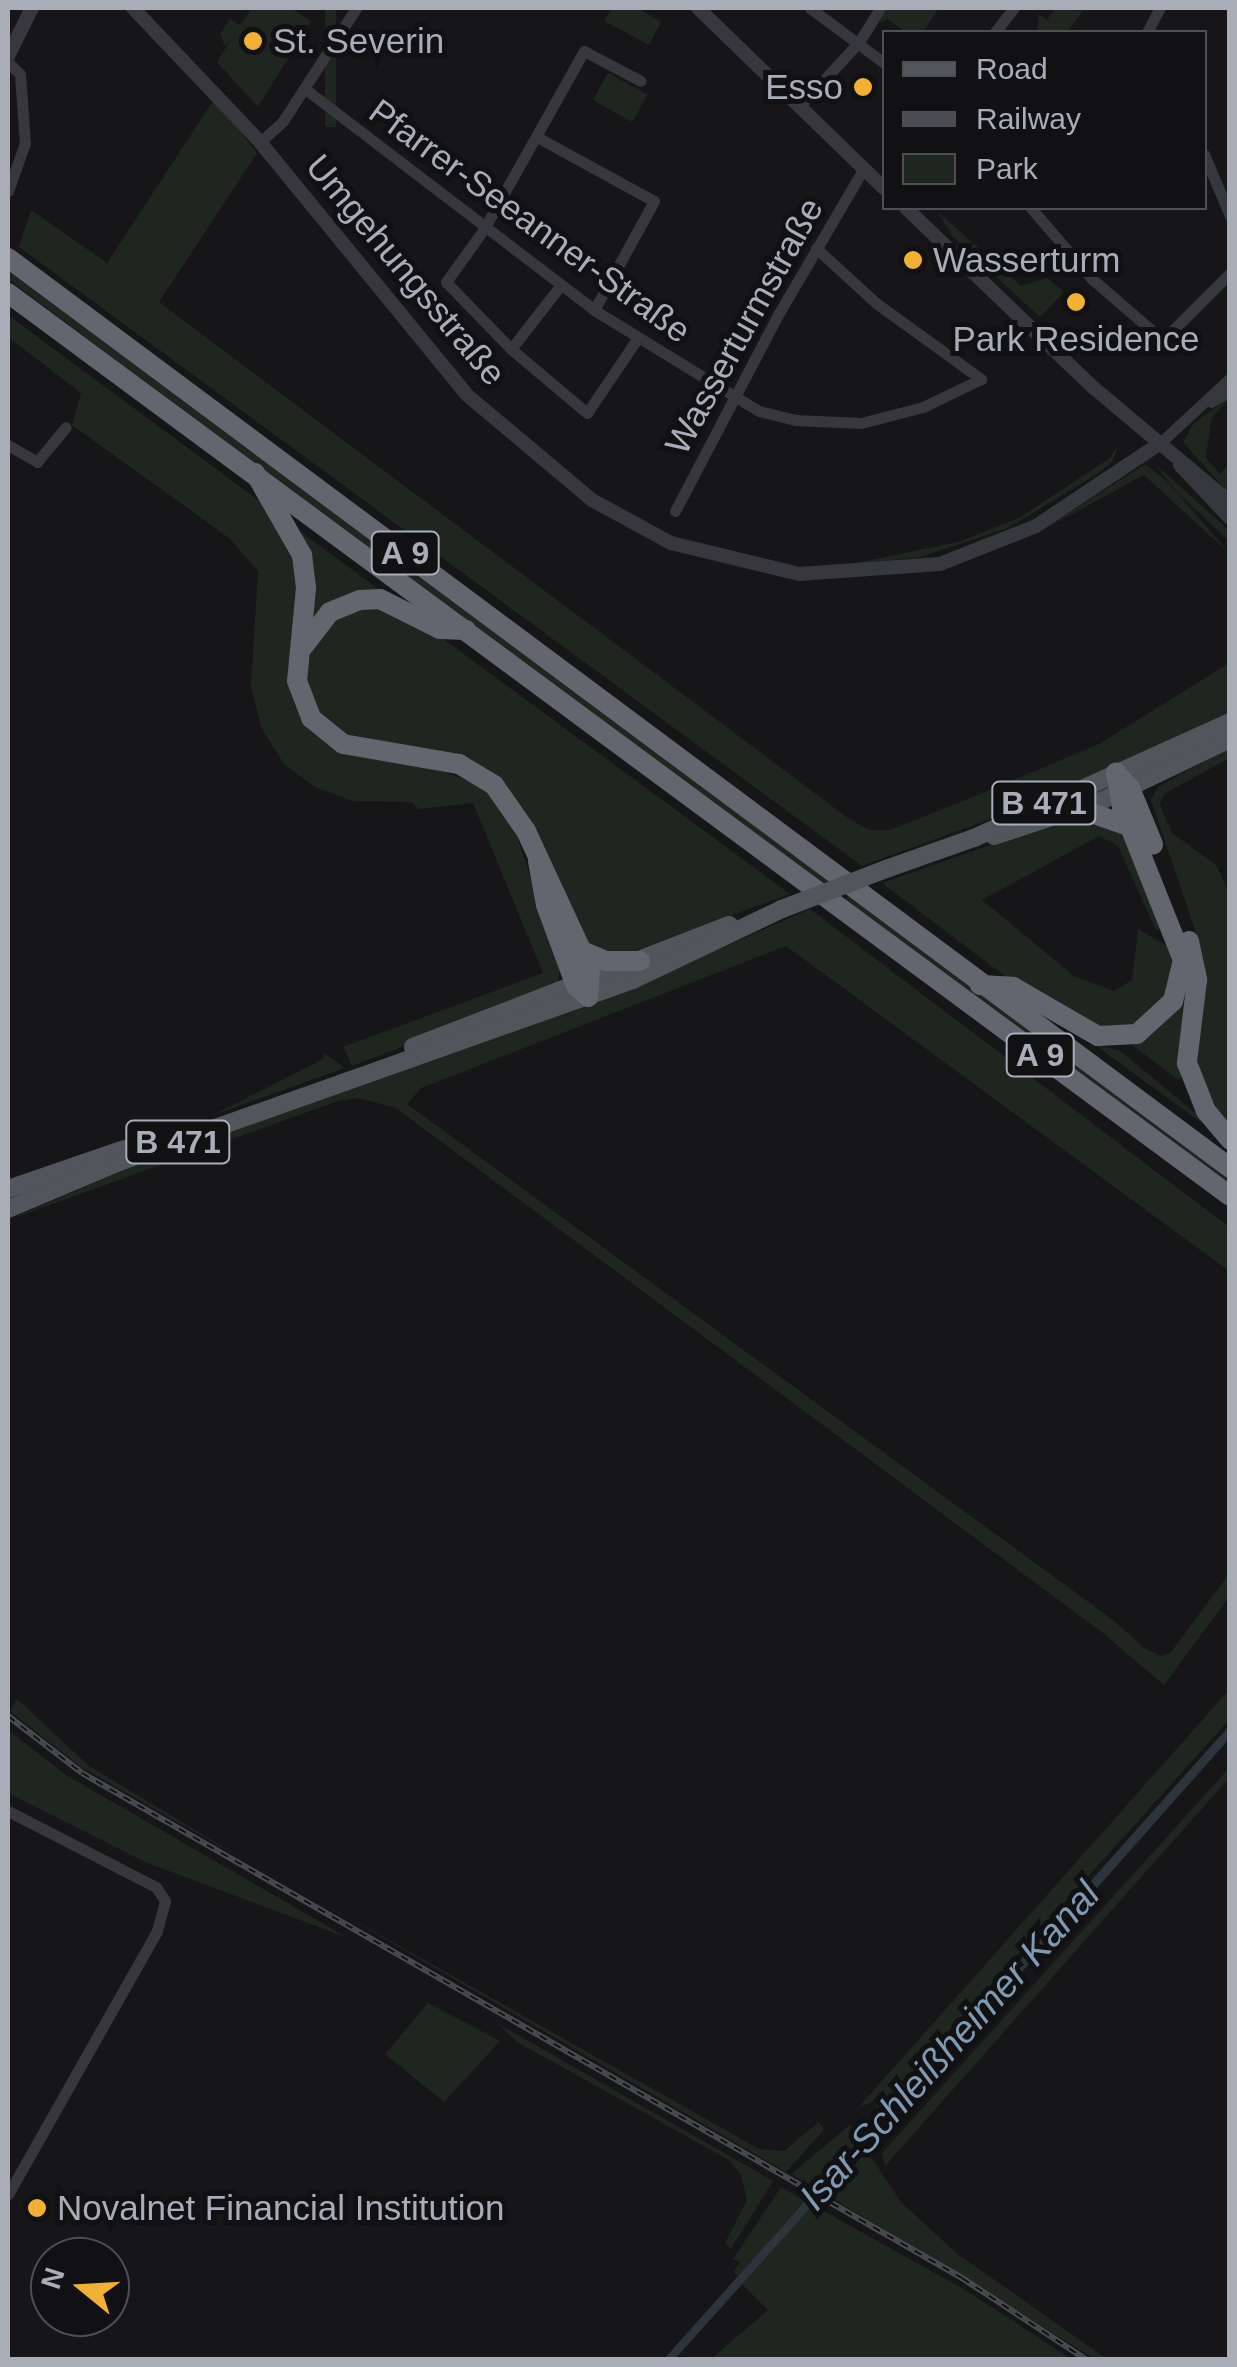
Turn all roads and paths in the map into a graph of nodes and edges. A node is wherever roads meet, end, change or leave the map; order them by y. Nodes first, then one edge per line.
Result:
1 (32, 8) edge
2 (133, 8) edge
3 (356, 8) edge
4 (698, 8) edge
5 (810, 8) edge
6 (880, 8) edge
7 (1014, 8) edge
8 (1160, 8) edge
9 (998, 30) edge
10 (1147, 30) edge
11 (859, 42) junction
12 (8, 59) edge
13 (882, 61) edge
14 (640, 82) dead end
15 (304, 88) junction
16 (798, 107) junction
17 (537, 137) junction
18 (260, 142) junction
19 (1207, 161) edge
20 (864, 170) junction
21 (882, 186) edge
22 (8, 192) edge
23 (908, 210) edge
24 (1033, 210) edge
25 (1230, 216) edge
26 (484, 229) junction
27 (816, 248) junction
28 (8, 258) edge
29 (1230, 273) edge
30 (560, 286) junction
31 (8, 293) edge
32 (594, 310) junction
33 (637, 338) junction
34 (511, 349) junction
35 (962, 364) junction
36 (1230, 378) edge
37 (953, 388) junction
38 (1230, 390) edge
39 (735, 396) junction
40 (1207, 404) junction
41 (66, 427) dead end
42 (8, 444) edge
43 (1159, 444) junction
44 (1180, 464) junction
45 (254, 472) junction
46 (1230, 502) edge
47 (675, 511) dead end
48 (1230, 518) edge
49 (466, 630) junction
50 (296, 662) junction
51 (1230, 722) edge
52 (1230, 739) edge
53 (1121, 785) junction
54 (1080, 810) junction
55 (1132, 828) junction
56 (974, 838) junction
57 (538, 861) junction
58 (754, 920) junction
59 (582, 951) junction
60 (640, 961) junction
61 (979, 985) junction
62 (585, 988) junction
63 (346, 1078) junction
64 (1230, 1140) edge
65 (1230, 1168) edge
66 (8, 1189) edge
67 (1230, 1196) edge
68 (8, 1209) edge
69 (8, 1811) edge
70 (8, 2194) edge

1 - 12 street
2 - 18 street, Umgehungsstraße
3 - 15 street
4 - 16 street
5 - 11 street
6 - 11 street
7 - 9 street
8 - 10 street
11 - 13 street
11 - 16 street
12 - 22 street
14 - 17 street
15 - 18 street
15 - 26 street, Pfarrer-Seeanner-Straße
16 - 20 street
17 - 26 street
17 - 32 street
18 - 43 street, Umgehungsstraße
19 - 25 street
20 - 21 street
20 - 27 street, Wasserturmstraße
23 - 43 street
24 - 29 street
26 - 30 street, Pfarrer-Seeanner-Straße
26 - 34 street
27 - 35 street
27 - 39 street, Wasserturmstraße
28 - 61 highway, A 9
30 - 32 street, Pfarrer-Seeanner-Straße
30 - 34 street
31 - 45 highway, A 9
32 - 33 street, Pfarrer-Seeanner-Straße
33 - 34 street
33 - 39 street, Pfarrer-Seeanner-Straße
35 - 37 street
35 - 37 street, Pfarrer-Seeanner-Straße
36 - 40 street, Umgehungsstraße
37 - 39 street, Pfarrer-Seeanner-Straße
38 - 40 street, Umgehungsstraße
39 - 47 street, Wasserturmstraße
40 - 43 street, Umgehungsstraße
41 - 42 street
43 - 44 street
44 - 46 street
44 - 48 street
45 - 49 highway, A 9
45 - 50 highway
49 - 50 highway
49 - 67 highway, A 9
50 - 57 highway
51 - 53 main road, B 471
52 - 53 main road, B 471
53 - 54 main road, B 471
53 - 55 highway
53 - 56 main road, B 471
53 - 64 highway
54 - 55 highway
54 - 56 main road, B 471
55 - 61 highway
56 - 58 main road, B 471, bridge
57 - 59 highway
57 - 62 highway
58 - 60 main road, B 471
58 - 62 main road, B 471
59 - 60 highway
59 - 62 highway
60 - 62 main road, B 471
61 - 65 highway, A 9
62 - 63 main road, B 471
63 - 66 main road, B 471
63 - 68 main road, B 471
69 - 70 street

